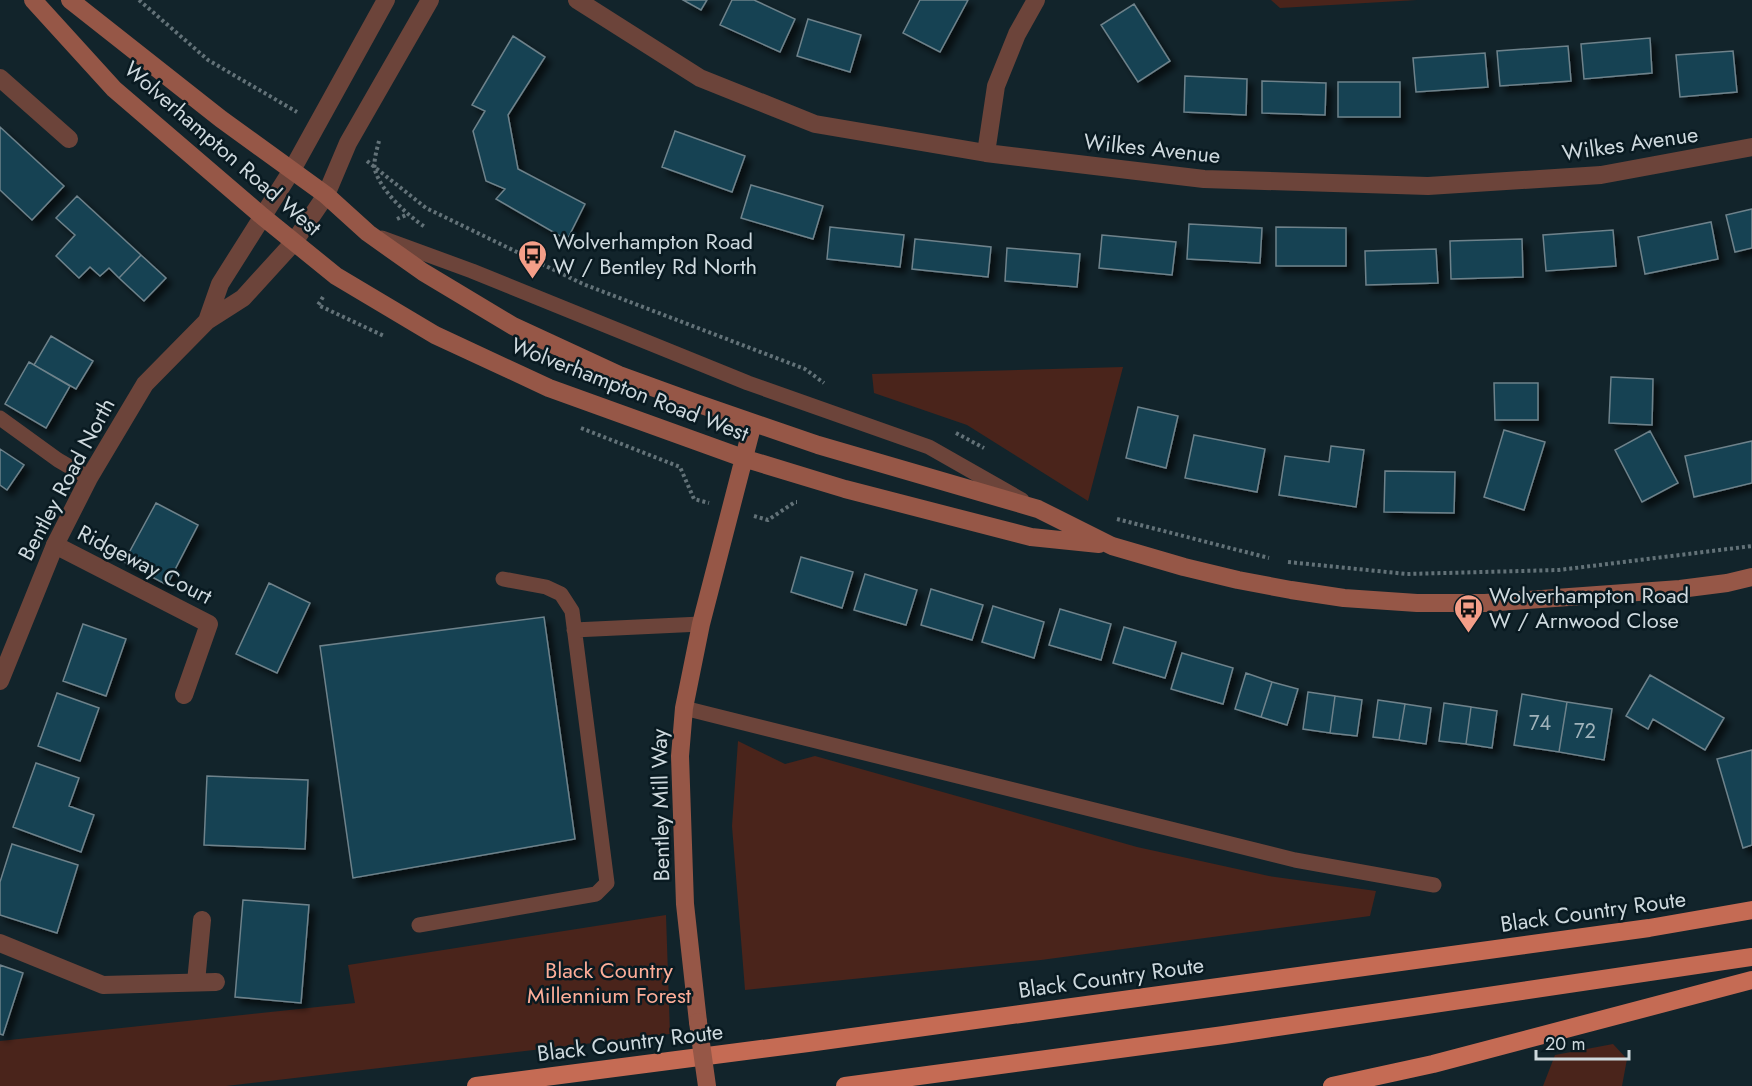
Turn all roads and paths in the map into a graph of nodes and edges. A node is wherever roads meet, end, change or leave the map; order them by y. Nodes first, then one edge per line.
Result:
1 (33, 0) edge
2 (70, 0) edge
3 (139, 0) edge
4 (386, 0) edge
5 (430, 0) edge
6 (577, 0) edge
7 (1036, 0) edge
8 (0, 78) edge
9 (316, 124) junction
10 (384, 133) dead end
11 (69, 139) dead end
12 (348, 143) junction
13 (1752, 147) edge
14 (986, 153) junction
15 (374, 168) junction
16 (291, 170) junction
17 (326, 195) junction
18 (406, 214) dead end
19 (262, 216) junction
20 (368, 233) junction
21 (294, 242) junction
22 (207, 321) junction
23 (829, 387) dead end
24 (0, 418) edge
25 (753, 423) junction
26 (952, 432) dead end
27 (993, 454) dead end
28 (743, 458) junction
29 (89, 478) junction
30 (1038, 509) junction
31 (1108, 516) dead end
32 (55, 544) junction
33 (1112, 546) junction
34 (1752, 546) edge
35 (1752, 577) edge
36 (503, 579) dead end
37 (700, 624) junction
38 (574, 630) junction
39 (0, 681) edge
40 (184, 695) dead end
41 (684, 708) junction
42 (1434, 885) dead end
43 (1752, 910) edge
44 (202, 920) dead end
45 (419, 925) dead end
46 (0, 944) edge
47 (1752, 957) edge
48 (1752, 980) edge
49 (196, 982) junction
50 (216, 982) dead end
51 (476, 1086) edge
52 (707, 1086) edge
53 (845, 1086) edge
54 (1332, 1086) edge

1 - 19 main road, Wolverhampton Road West
2 - 16 main road, Wolverhampton Road West
3 - 9 path
4 - 9 street, Bentley Road North
5 - 12 street, Bentley Road North
6 - 14 street, Wilkes Avenue
7 - 14 street
8 - 11 street
9 - 16 street, Bentley Road North
10 - 15 path
12 - 15 path
12 - 17 street, Bentley Road North
13 - 14 street, Wilkes Avenue
15 - 18 path
15 - 23 path
16 - 17 main road, Wolverhampton Road West
16 - 19 street, Bentley Road North
17 - 20 main road, Wolverhampton Road West
17 - 21 street, Bentley Road North
19 - 21 main road, Wolverhampton Road West
19 - 22 street, Bentley Road North
20 - 25 main road, Wolverhampton Road West
20 - 30 lane
21 - 22 street, Bentley Road North
21 - 28 main road, Wolverhampton Road West
22 - 29 street, Bentley Road North
24 - 29 lane
25 - 28 main road, Bentley Mill Way
25 - 30 main road, Wolverhampton Road West
26 - 27 path
28 - 33 main road, Wolverhampton Road West
28 - 37 main road, Bentley Mill Way
29 - 32 street, Bentley Road North
30 - 33 main road, Wolverhampton Road West
31 - 34 path
32 - 39 street, Bentley Road North
32 - 40 street, Ridgeway Court
33 - 35 main road, Wolverhampton Road West
36 - 38 lane
37 - 38 lane
37 - 41 main road, Bentley Mill Way
38 - 45 lane
41 - 42 lane
41 - 52 main road, Bentley Mill Way, bridge
43 - 51 highway, Black Country Route
44 - 49 street
46 - 49 street
47 - 53 highway
48 - 54 highway
49 - 50 street

